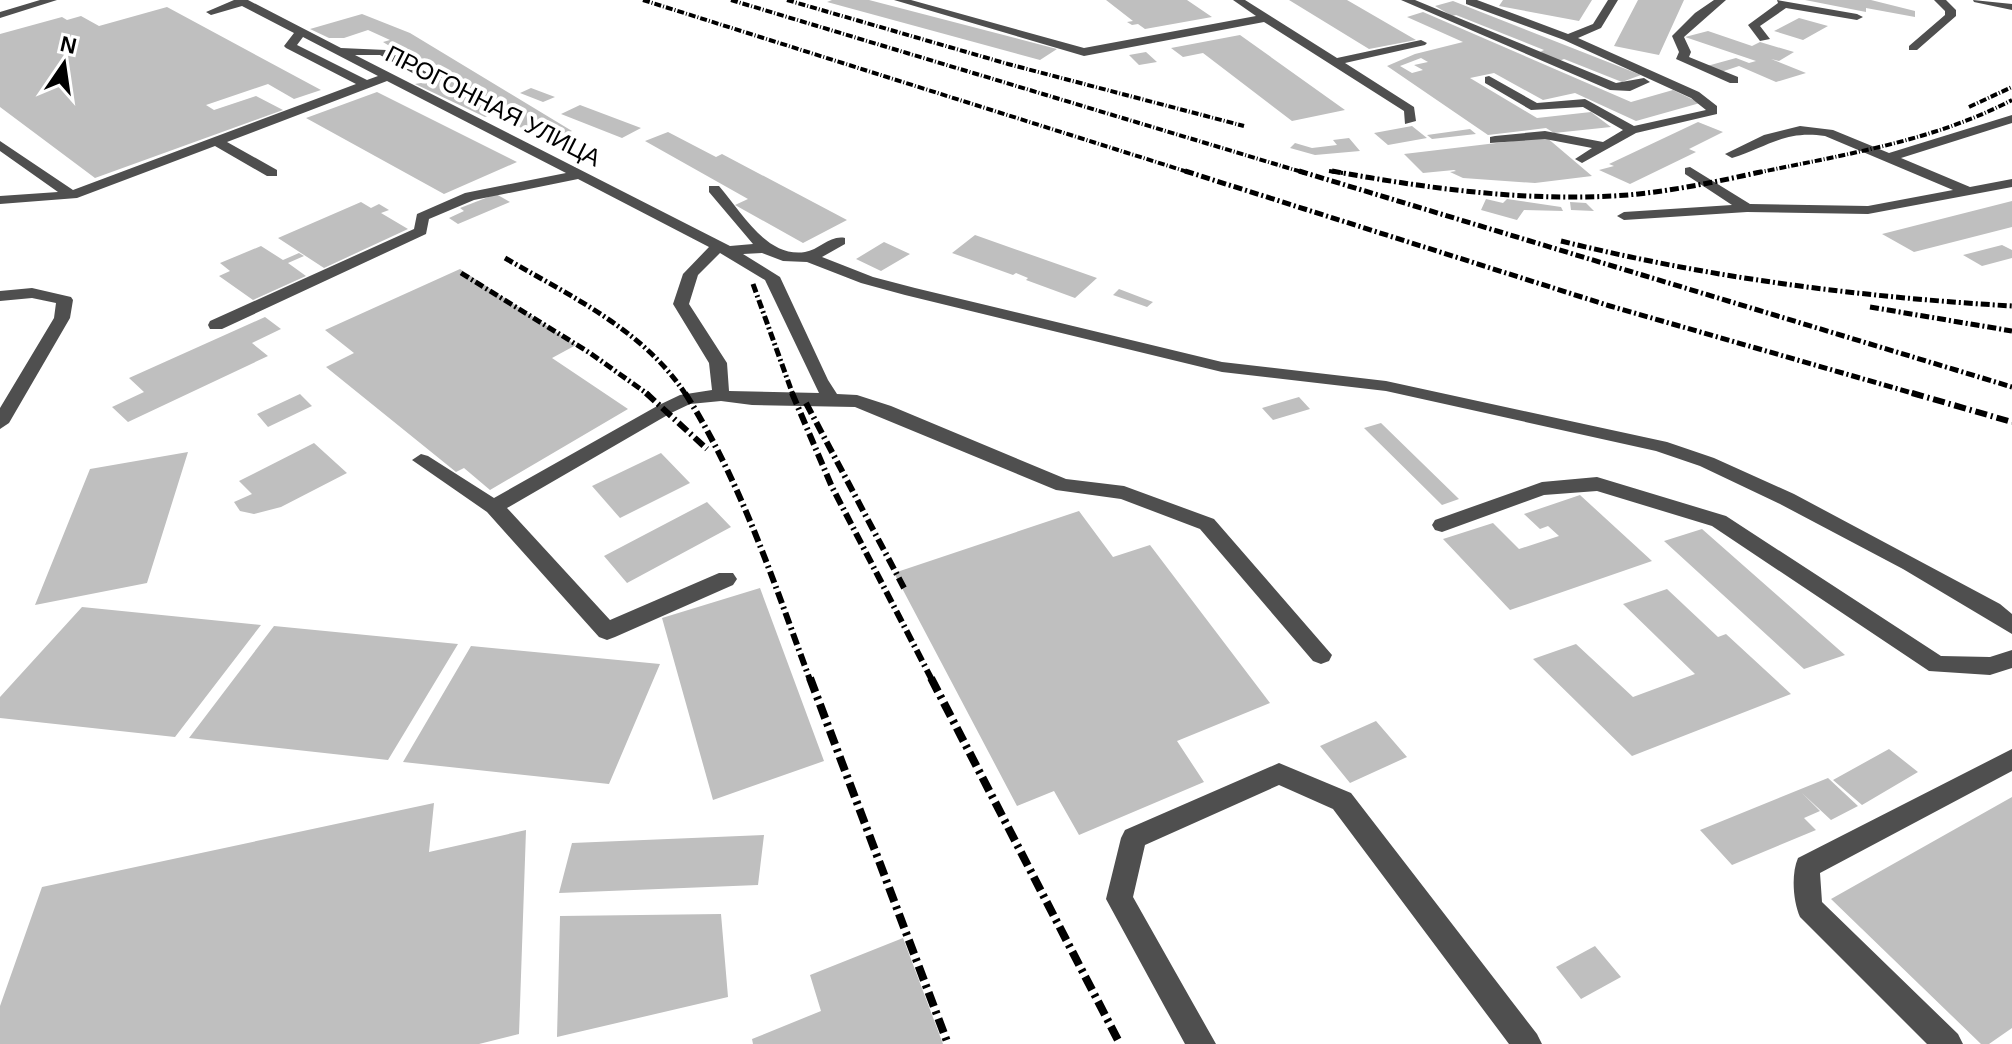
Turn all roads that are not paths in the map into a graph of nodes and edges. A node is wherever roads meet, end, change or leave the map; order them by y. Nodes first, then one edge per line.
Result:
1 (52, 0) edge
2 (899, 0) edge
3 (1238, 0) edge
4 (1406, 0) edge
5 (1472, 0) edge
6 (1613, 0) edge
7 (1721, 0) edge
8 (1939, 0) edge
9 (1978, 0) edge
10 (242, 1) edge
11 (1783, 2) edge
12 (2012, 7) edge
13 (211, 12) dead end
14 (0, 15) edge
15 (1857, 17) dead end
16 (1266, 18) junction
17 (301, 32) junction
18 (1568, 38) junction
19 (1764, 39) dead end
20 (1421, 43) dead end
21 (1913, 48) dead end
22 (338, 51) junction
23 (1336, 62) junction
24 (387, 77) junction
25 (431, 78) dead end
26 (1489, 80) dead end
27 (1734, 80) dead end
28 (1644, 82) dead end
29 (367, 85) junction
30 (2012, 119) edge
31 (1410, 121) dead end
32 (1632, 130) junction
33 (1495, 140) dead end
34 (218, 142) junction
35 (0, 145) edge
36 (1605, 146) junction
37 (1732, 154) dead end
38 (1888, 158) junction
39 (1582, 159) dead end
40 (575, 169) junction
41 (1690, 171) dead end
42 (272, 173) dead end
43 (2012, 183) edge
44 (714, 189) dead end
45 (1968, 191) junction
46 (72, 195) junction
47 (0, 200) edge
48 (1747, 208) junction
49 (1624, 216) dead end
50 (840, 241) dead end
51 (723, 248) junction
52 (764, 248) junction
53 (809, 257) junction
54 (0, 296) edge
55 (216, 325) dead end
56 (721, 395) junction
57 (832, 399) junction
58 (0, 423) edge
59 (421, 460) dead end
60 (494, 507) junction
61 (1442, 525) dead end
62 (726, 579) dead end
63 (2012, 626) edge
64 (1321, 655) dead end
65 (2012, 659) edge
66 (2012, 759) edge
67 (1201, 1044) edge
68 (1527, 1044) edge
69 (1948, 1044) edge

1 - 14 street
2 - 16 street
3 - 16 street
4 - 28 street
5 - 18 street
6 - 18 street
7 - 27 street
8 - 21 street
9 - 12 street
10 - 13 street
10 - 17 street, ПРОГОННАЯ УЛИЦА
11 - 15 street
11 - 19 street
16 - 23 street
17 - 22 street, ПРОГОННАЯ УЛИЦА
17 - 29 street
18 - 32 street
20 - 23 street
22 - 24 street, ПРОГОННАЯ УЛИЦА
22 - 25 street
23 - 31 street
24 - 29 street
24 - 40 street, ПРОГОННАЯ УЛИЦА
26 - 32 street
29 - 34 street
30 - 38 street
32 - 36 street
33 - 36 street
34 - 42 street
34 - 46 street
35 - 46 street
36 - 39 street
37 - 38 street
38 - 45 street
40 - 51 street, ПРОГОННАЯ УЛИЦА
40 - 55 street
41 - 48 street
43 - 45 street
44 - 52 street
45 - 48 street
46 - 47 street
48 - 49 street
50 - 53 street
51 - 52 street
51 - 56 street
51 - 57 street, ПРОГОННАЯ УЛИЦА
52 - 53 street
53 - 63 street
54 - 58 street
56 - 57 street
56 - 60 street
57 - 64 street
59 - 60 street
60 - 62 street
61 - 65 street
66 - 69 street
67 - 68 street

